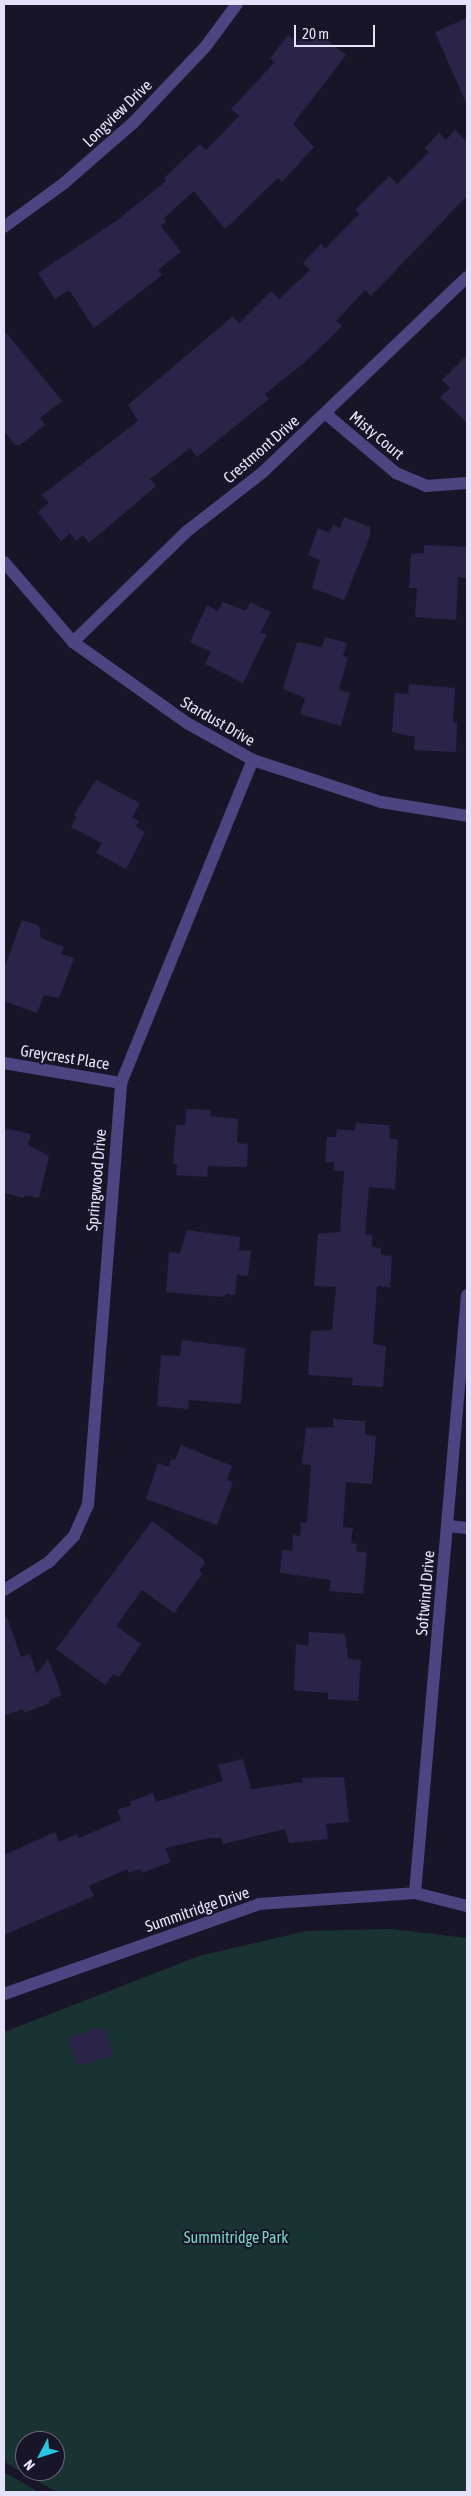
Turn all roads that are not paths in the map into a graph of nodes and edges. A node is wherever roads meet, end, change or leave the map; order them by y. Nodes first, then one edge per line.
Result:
1 (237, 4) edge
2 (4, 227) edge
3 (467, 277) edge
4 (326, 414) junction
5 (467, 483) edge
6 (4, 562) edge
7 (73, 642) junction
8 (253, 760) junction
9 (467, 816) edge
10 (4, 1063) edge
11 (121, 1083) junction
12 (467, 1295) edge
13 (448, 1526) junction
14 (467, 1528) edge
15 (4, 1590) edge
16 (415, 1893) junction
17 (467, 1906) edge
18 (4, 1994) edge

1 - 2 street, Longview Drive
3 - 4 street, Crestmont Drive
4 - 5 street, Misty Court
4 - 7 street, Crestmont Drive
6 - 7 street, Stardust Drive
7 - 8 street, Stardust Drive
8 - 9 street, Stardust Drive
8 - 11 street, Springwood Drive
10 - 11 street, Greycrest Place
11 - 15 street, Springwood Drive
12 - 13 street, Softwind Drive
13 - 14 street
13 - 16 street, Softwind Drive
16 - 17 street, Summitridge Drive
16 - 18 street, Summitridge Drive

